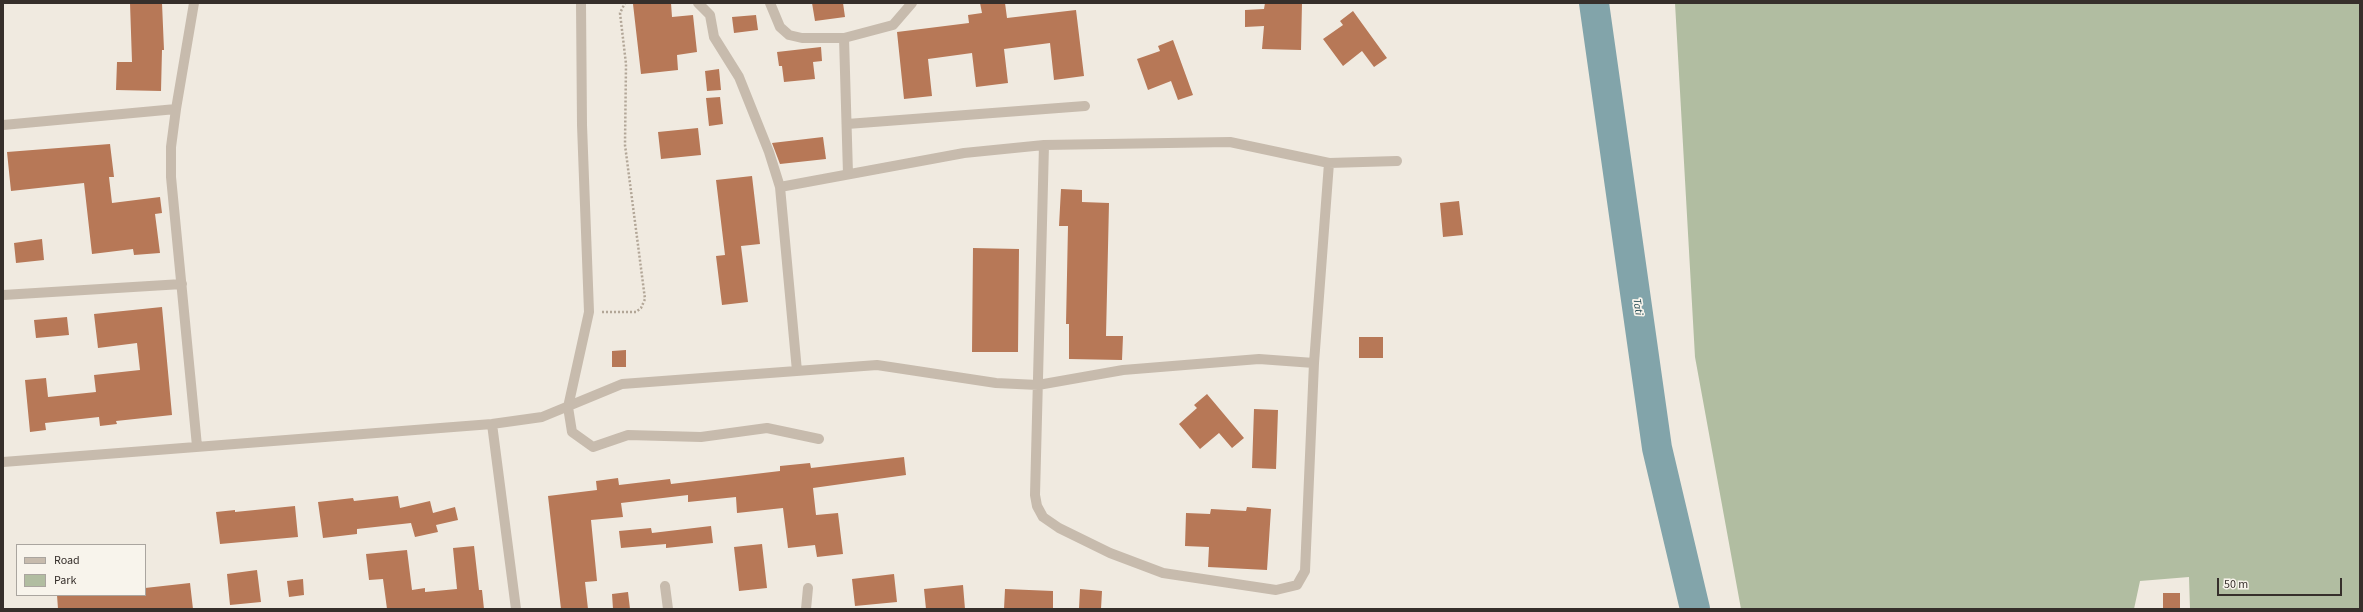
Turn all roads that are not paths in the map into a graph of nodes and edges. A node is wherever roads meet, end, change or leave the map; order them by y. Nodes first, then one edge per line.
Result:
1 (194, 3) edge
2 (581, 3) edge
3 (698, 3) edge
4 (770, 3) edge
5 (912, 3) edge
6 (844, 38) junction
7 (1085, 106) dead end
8 (176, 109) junction
9 (847, 124) junction
10 (3, 125) edge
11 (1044, 145) junction
12 (1396, 161) dead end
13 (1329, 163) junction
14 (848, 174) junction
15 (780, 188) junction
16 (182, 284) junction
17 (3, 295) edge
18 (1314, 363) junction
19 (797, 371) junction
20 (1038, 385) junction
21 (568, 407) junction
22 (492, 424) junction
23 (819, 439) dead end
24 (197, 446) junction
25 (3, 462) edge
26 (665, 586) dead end
27 (808, 588) dead end
28 (516, 609) edge
29 (668, 609) edge
30 (806, 609) edge

1 - 8 street
2 - 21 street
3 - 15 street
4 - 6 street
5 - 6 street
6 - 9 street
7 - 9 street
8 - 10 street
8 - 16 street
9 - 14 street
11 - 13 street
11 - 14 street
11 - 20 street
12 - 13 street
13 - 18 street
14 - 15 street
15 - 19 street
16 - 17 street
16 - 24 street
18 - 20 street
18 - 20 street
19 - 20 street
19 - 21 street
21 - 22 street
21 - 23 street
22 - 24 street
22 - 28 street
24 - 25 street
26 - 29 street
27 - 30 street

